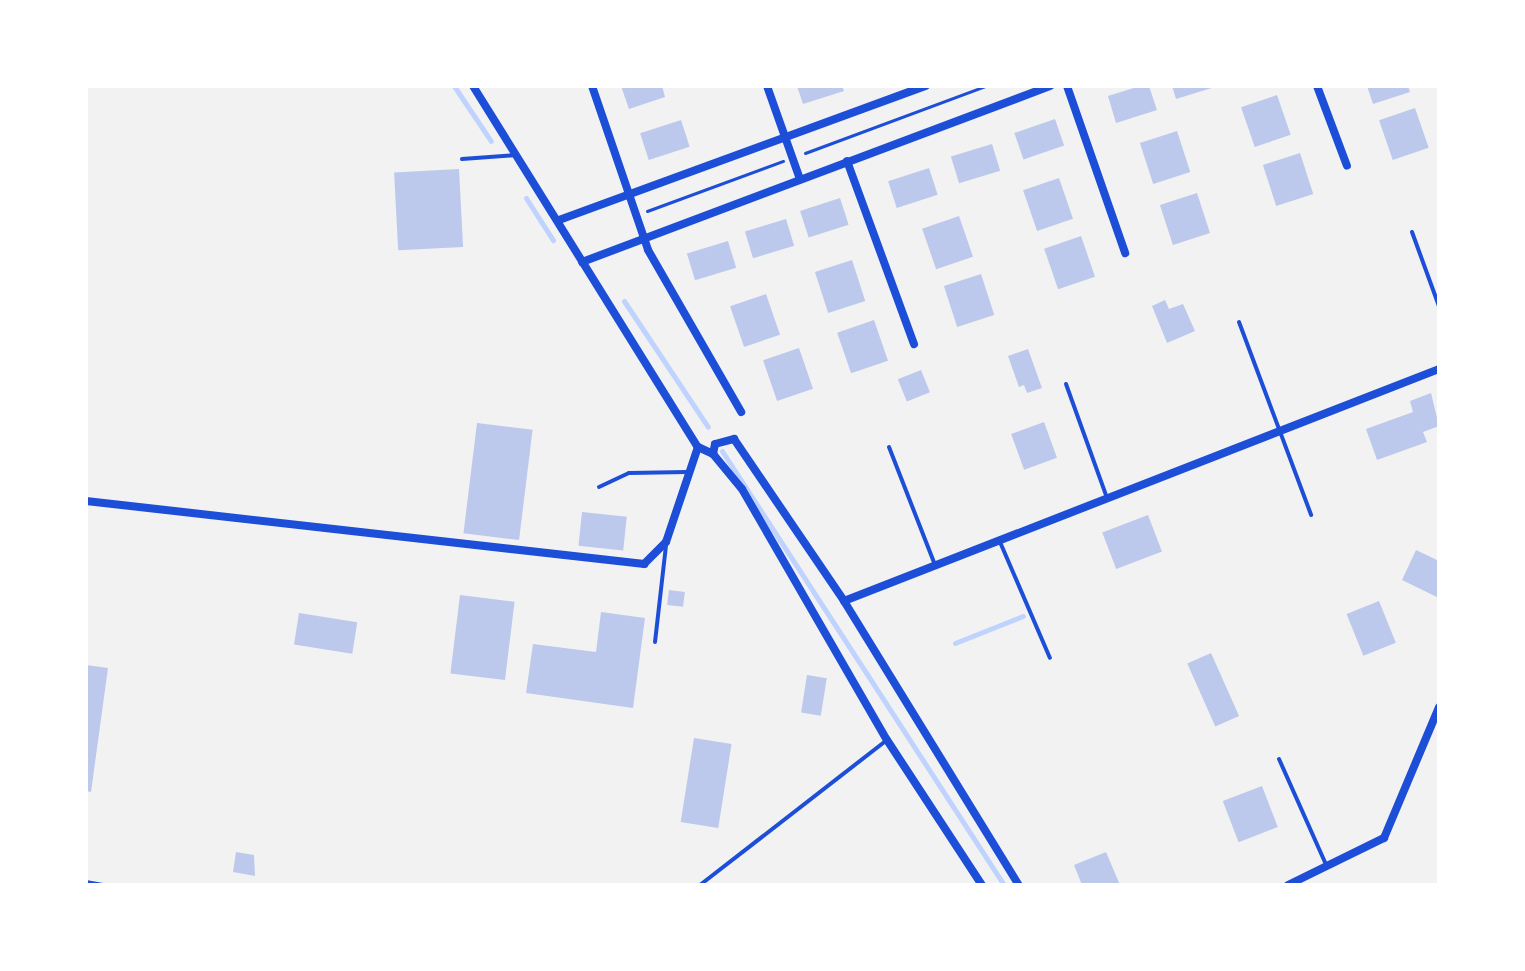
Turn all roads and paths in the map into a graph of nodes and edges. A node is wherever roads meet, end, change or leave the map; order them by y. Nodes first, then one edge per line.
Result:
1 (473, 86) edge
2 (592, 86) edge
3 (767, 86) edge
4 (926, 86) edge
5 (985, 86) edge
6 (1013, 86) edge
7 (1050, 86) edge
8 (1067, 86) edge
9 (1317, 86) edge
10 (1017, 98) junction
11 (785, 138) junction
12 (517, 155) junction
13 (792, 158) junction
14 (462, 159) dead end
15 (847, 161) junction
16 (1347, 166) dead end
17 (800, 179) junction
18 (631, 195) junction
19 (638, 215) junction
20 (559, 220) junction
21 (1412, 232) dead end
22 (644, 236) junction
23 (1125, 253) dead end
24 (582, 262) junction
25 (1439, 306) edge
26 (1239, 322) dead end
27 (914, 344) dead end
28 (1439, 369) edge
29 (1066, 384) dead end
30 (741, 412) dead end
31 (1279, 431) junction
32 (698, 447) junction
33 (889, 447) dead end
34 (713, 454) junction
35 (690, 473) junction
36 (599, 487) dead end
37 (1107, 498) junction
38 (86, 501) edge
39 (1311, 515) dead end
40 (999, 540) junction
41 (666, 542) junction
42 (935, 565) junction
43 (844, 601) junction
44 (655, 642) dead end
45 (1050, 658) dead end
46 (1439, 707) edge
47 (887, 740) junction
48 (1279, 759) dead end
49 (1327, 867) junction
50 (86, 882) edge
51 (103, 885) edge
52 (700, 885) edge
53 (982, 885) edge
54 (1019, 885) edge
55 (1288, 885) edge

1 - 12 street
2 - 18 street
3 - 11 street
4 - 11 street
5 - 13 path
6 - 10 street
7 - 10 street
8 - 23 street
9 - 16 street
10 - 15 street
11 - 13 street
11 - 18 street
12 - 14 lane
12 - 20 street
13 - 17 street
13 - 19 path
15 - 17 street
15 - 27 street
17 - 22 street
18 - 19 street
18 - 20 street
19 - 22 street
20 - 24 street
21 - 25 lane
22 - 24 street
22 - 30 street
24 - 32 street
26 - 31 lane
28 - 31 street
29 - 37 lane
31 - 37 street
31 - 39 lane
32 - 34 street
32 - 35 street
33 - 42 lane
34 - 43 street
34 - 47 street
35 - 36 lane
35 - 41 street
37 - 40 street
38 - 41 street
40 - 42 street
40 - 45 lane
41 - 44 lane
42 - 43 street
43 - 54 street
46 - 49 street
47 - 52 lane
47 - 53 street
48 - 49 lane
49 - 55 street
50 - 51 lane

